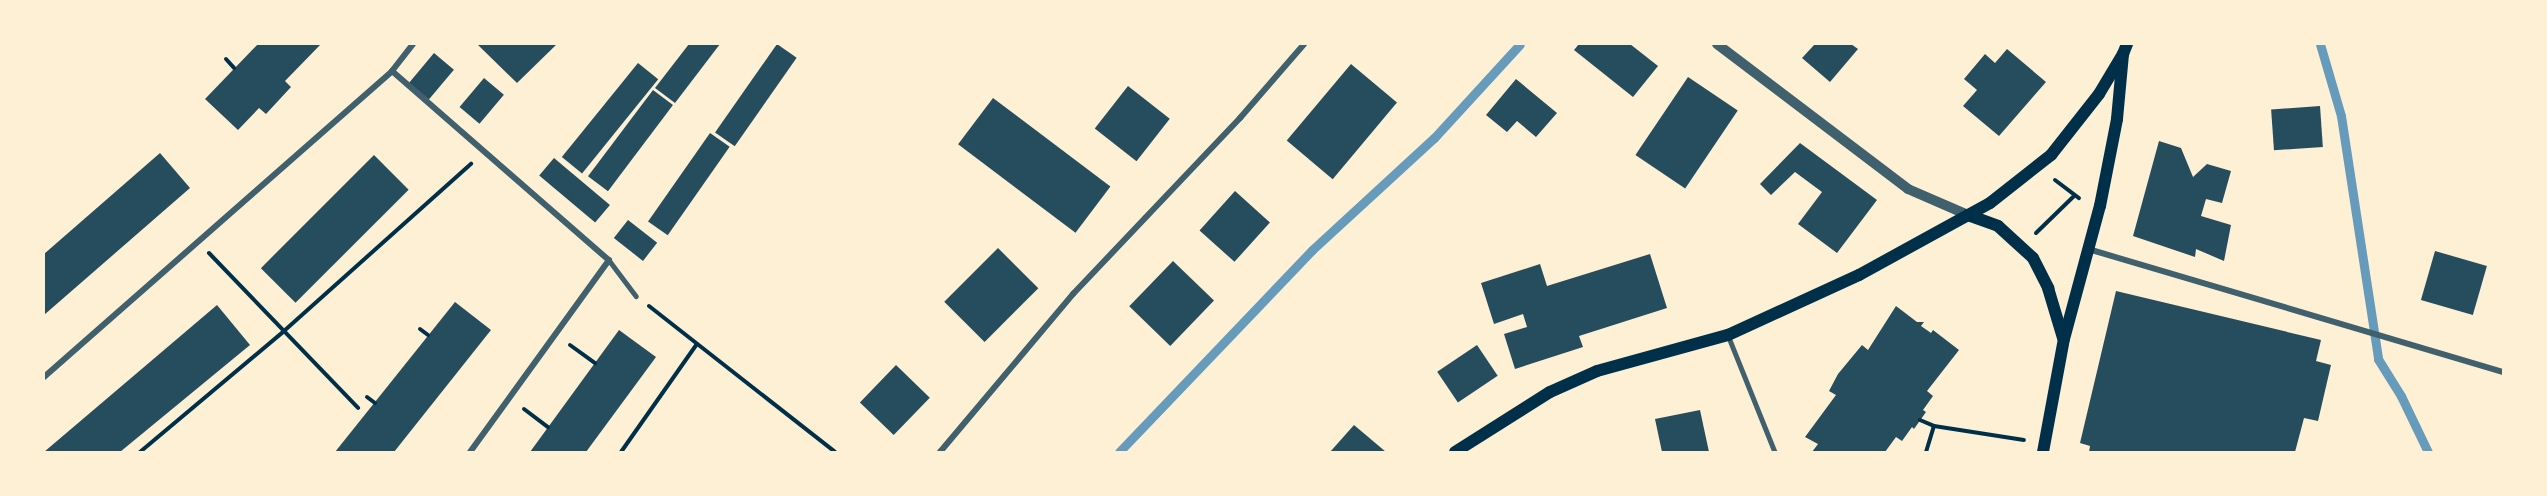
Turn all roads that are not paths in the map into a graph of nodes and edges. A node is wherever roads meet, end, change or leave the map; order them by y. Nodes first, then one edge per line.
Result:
1 (413, 44) edge
2 (1304, 44) edge
3 (1718, 44) edge
4 (2125, 49) edge
5 (392, 71) junction
6 (1968, 215) junction
7 (2088, 249) junction
8 (609, 260) junction
9 (636, 296) road end
10 (1728, 335) junction
11 (2064, 339) junction
12 (2504, 372) edge
13 (44, 377) edge
14 (2044, 448) edge
15 (470, 453) edge
16 (940, 453) edge
17 (1455, 453) edge
18 (1775, 453) edge

1 - 5 street
2 - 16 street
3 - 6 street
4 - 6 main road
4 - 7 main road
5 - 8 street
5 - 13 street
6 - 10 main road
6 - 11 main road
7 - 11 main road
7 - 12 street
8 - 9 lane
8 - 15 street
10 - 17 main road
10 - 18 lane
11 - 14 main road

